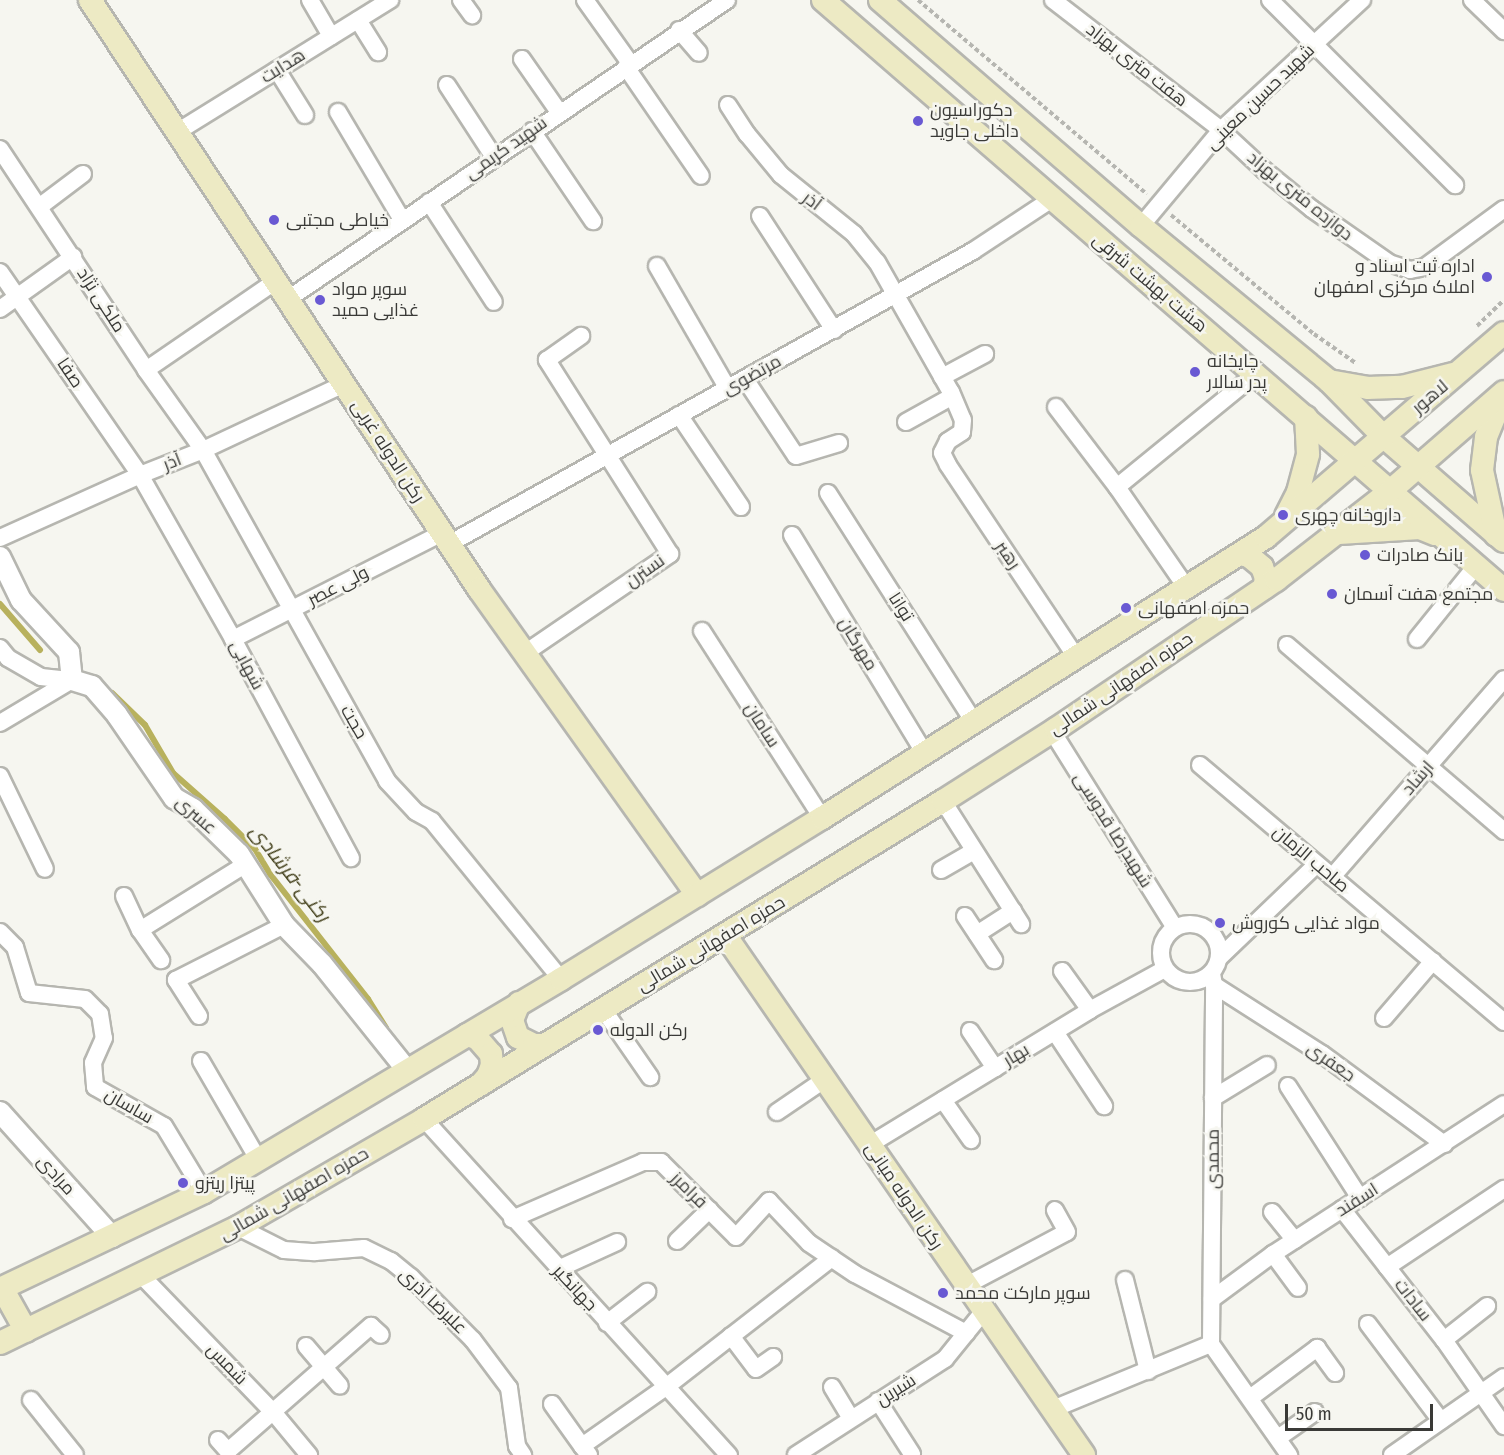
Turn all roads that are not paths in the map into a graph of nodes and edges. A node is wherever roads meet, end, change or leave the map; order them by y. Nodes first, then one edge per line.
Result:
1 (90, 0) edge
2 (310, 0) edge
3 (390, 0) edge
4 (461, 0) edge
5 (585, 0) edge
6 (727, 0) edge
7 (823, 0) edge
8 (1053, 0) edge
9 (1270, 0) edge
10 (1362, 0) edge
11 (1472, 0) edge
12 (888, 3) edge
13 (472, 15) dead end
14 (358, 20) junction
15 (679, 30) junction
16 (1504, 31) edge
17 (331, 36) junction
18 (1315, 44) junction
19 (378, 52) dead end
20 (699, 53) dead end
21 (522, 59) dead end
22 (628, 65) junction
23 (277, 70) junction
24 (447, 85) dead end
25 (728, 105) dead end
26 (338, 112) dead end
27 (559, 112) junction
28 (305, 115) dead end
29 (531, 130) junction
30 (1221, 130) junction
31 (177, 132) junction
32 (0, 149) edge
33 (494, 157) junction
34 (83, 174) dead end
35 (701, 176) dead end
36 (1455, 185) dead end
37 (1052, 199) junction
38 (429, 202) junction
39 (39, 207) junction
40 (1504, 209) edge
41 (760, 216) dead end
42 (402, 220) junction
43 (593, 221) dead end
44 (1141, 226) junction
45 (73, 257) junction
46 (657, 266) dead end
47 (0, 272) edge
48 (282, 290) junction
49 (18, 296) junction
50 (894, 296) junction
51 (494, 302) dead end
52 (0, 309) edge
53 (834, 330) junction
54 (1504, 333) edge
55 (581, 336) dead end
56 (986, 354) dead end
57 (146, 370) junction
58 (1460, 372) junction
59 (1257, 373) junction
60 (942, 377) junction
61 (745, 379) junction
62 (1329, 381) junction
63 (344, 384) junction
64 (728, 389) junction
65 (1504, 393) edge
66 (951, 397) junction
67 (1056, 407) dead end
68 (680, 415) junction
69 (1306, 417) junction
70 (906, 422) dead end
71 (1383, 436) junction
72 (839, 443) dead end
73 (203, 450) junction
74 (942, 453) joint
75 (606, 456) junction
76 (1355, 461) junction
77 (1419, 466) junction
78 (140, 475) junction
79 (1117, 487) junction
80 (1389, 492) junction
81 (828, 493) dead end
82 (741, 507) dead end
83 (1284, 522) junction
84 (1339, 533) junction
85 (1437, 534) junction
86 (792, 535) dead end
87 (0, 538) edge
88 (445, 538) junction
89 (1500, 538) edge
90 (1240, 554) junction
91 (0, 557) edge
92 (1475, 567) junction
93 (1186, 587) junction
94 (1263, 588) junction
95 (1504, 590) edge
96 (293, 610) junction
97 (702, 631) dead end
98 (233, 639) junction
99 (1417, 639) dead end
100 (1287, 645) dead end
101 (0, 648) edge
102 (525, 653) junction
103 (1076, 657) junction
104 (72, 680) junction
105 (1501, 688) edge
106 (974, 722) junction
107 (0, 723) edge
108 (1052, 731) junction
109 (924, 753) junction
110 (1200, 765) dead end
111 (1429, 765) junction
112 (0, 776) edge
113 (5, 801) edge
114 (943, 801) junction
115 (822, 818) junction
116 (1504, 831) edge
117 (974, 850) junction
118 (351, 858) dead end
119 (246, 864) junction
120 (1317, 864) junction
121 (45, 869) dead end
122 (941, 870) dead end
123 (1332, 877) junction
124 (697, 895) junction
125 (124, 896) dead end
126 (965, 916) dead end
127 (284, 925) junction
128 (1175, 928) junction
129 (140, 930) junction
130 (0, 932) edge
131 (977, 934) junction
132 (725, 935) junction
133 (1220, 957) junction
134 (161, 960) dead end
135 (994, 960) dead end
136 (1433, 961) junction
137 (1165, 969) junction
138 (1062, 971) dead end
139 (561, 979) junction
140 (1213, 979) junction
141 (519, 1003) junction
142 (603, 1009) junction
143 (1090, 1010) junction
144 (199, 1016) dead end
145 (1384, 1018) dead end
146 (1504, 1022) edge
147 (970, 1031) dead end
148 (1055, 1032) junction
149 (467, 1035) junction
150 (543, 1045) junction
151 (201, 1061) dead end
152 (1267, 1065) dead end
153 (995, 1068) junction
154 (407, 1070) junction
155 (650, 1077) dead end
156 (824, 1080) junction
157 (480, 1084) junction
158 (1288, 1086) dead end
159 (1213, 1098) junction
160 (943, 1100) junction
161 (1504, 1104) edge
162 (1104, 1106) dead end
163 (0, 1112) edge
164 (777, 1112) dead end
165 (424, 1119) junction
166 (971, 1140) dead end
167 (1444, 1144) junction
168 (869, 1145) junction
169 (258, 1159) junction
170 (1504, 1189) edge
171 (204, 1192) junction
172 (1360, 1198) junction
173 (1342, 1209) junction
174 (710, 1210) junction
175 (1055, 1210) dead end
176 (1272, 1212) dead end
177 (513, 1220) junction
178 (238, 1227) junction
179 (112, 1237) junction
180 (1296, 1240) junction
181 (677, 1241) dead end
182 (616, 1242) dead end
183 (1273, 1254) junction
184 (832, 1258) junction
185 (1387, 1267) junction
186 (558, 1269) junction
187 (142, 1276) junction
188 (1125, 1280) dead end
189 (965, 1286) junction
190 (1, 1288) edge
191 (1298, 1288) dead end
192 (647, 1292) dead end
193 (1212, 1299) junction
194 (1487, 1306) dead end
195 (983, 1312) junction
196 (608, 1323) junction
197 (1368, 1324) dead end
198 (26, 1331) junction
199 (966, 1333) junction
200 (381, 1335) dead end
201 (731, 1336) junction
202 (1444, 1340) junction
203 (0, 1343) edge
204 (1211, 1344) junction
205 (306, 1346) dead end
206 (773, 1357) dead end
207 (324, 1367) junction
208 (1148, 1371) junction
209 (1335, 1373) dead end
210 (1504, 1377) edge
211 (340, 1386) dead end
212 (666, 1387) junction
213 (832, 1387) dead end
214 (1482, 1393) junction
215 (1250, 1398) junction
216 (31, 1400) dead end
217 (878, 1401) junction
218 (552, 1404) dead end
219 (1053, 1408) junction
220 (1315, 1412) dead end
221 (274, 1413) junction
222 (852, 1419) junction
223 (1441, 1421) junction
224 (1504, 1426) edge
225 (1278, 1438) junction
226 (218, 1440) dead end
227 (585, 1451) edge
228 (912, 1454) edge
229 (75, 1455) edge
230 (309, 1455) edge
231 (523, 1455) edge
232 (729, 1455) edge
233 (796, 1455) edge
234 (1084, 1455) edge
235 (1289, 1455) edge
236 (1392, 1455) edge

1 - 31 main road, رکن الدوله غربی
2 - 17 street
3 - 14 street, هدایت
4 - 13 street
5 - 22 street
6 - 15 street, شهید کریمی
7 - 37 main road, هشت بهشت شرقی
8 - 30 street, هفت متری بهزاد
9 - 18 street
10 - 18 street, شهید حسین معینی
11 - 16 street
12 - 44 main road
14 - 17 street, هدایت
14 - 19 street
15 - 20 street
15 - 22 street, شهید کریمی
17 - 23 street, هدایت
18 - 30 street, شهید حسین معینی
18 - 36 street
21 - 27 street
22 - 27 street, شهید کریمی
22 - 35 street
23 - 28 street
23 - 31 street, هدایت
24 - 33 street
25 - 50 street, آذر
26 - 42 street
27 - 29 street, شهید کریمی
29 - 33 street, شهید کریمی
29 - 43 street
30 - 40 street, دوازده متری بهزاد
30 - 44 street, شهید حسین معینی
31 - 48 main road, رکن الدوله غربی
32 - 39 street, ملکی نژاد
33 - 38 street, شهید کریمی
34 - 39 street
37 - 50 street, مرتضوی
37 - 59 main road, هشت بهشت شرقی
38 - 42 street, شهید کریمی
38 - 51 street
39 - 45 street, ملکی نژاد
41 - 53 street
42 - 48 street, شهید کریمی
44 - 62 main road
45 - 49 street
45 - 57 street, ملکی نژاد
46 - 64 street
47 - 49 street, صفا
48 - 57 street, شهید کریمی
48 - 63 main road, رکن الدوله غربی
49 - 52 street
49 - 78 street, صفا
50 - 53 street, مرتضوی
50 - 60 street, آذر
53 - 61 street, مرتضوی
54 - 58 main road, لاهور
55 - 75 street
56 - 60 street
57 - 73 street, ملکی نژاد
58 - 62 main road
58 - 71 main road, لاهور
59 - 69 main road, هشت بهشت شرقی
59 - 79 street
60 - 66 street, آذر
61 - 64 street, مرتضوی
61 - 72 street
62 - 71 main road
63 - 73 street, آذر
63 - 88 main road, رکن الدوله غربی
64 - 68 street, مرتضوی
65 - 77 main road
65 - 89 main road
66 - 70 street
66 - 74 street, آذر
67 - 79 street
68 - 75 street, مرتضوی
68 - 82 street
69 - 76 main road, هشت بهشت شرقی
69 - 83 main road
71 - 76 main road, لاهور
71 - 77 main road
73 - 78 street, آذر
73 - 96 street, حجت
74 - 103 street, رهبر
75 - 88 street, مرتضوی
75 - 102 street, نسترن
76 - 80 main road, هشت بهشت شرقی
76 - 83 main road
77 - 80 main road
77 - 89 main road
78 - 87 street, آذر
78 - 98 street, شهابی
79 - 93 street
80 - 84 main road, حمزه اصفهانی شمالی
80 - 85 main road, هشت بهشت شرقی
81 - 106 street, توانا
83 - 90 main road
84 - 85 main road
84 - 94 main road, حمزه اصفهانی شمالی
85 - 92 main road, هشت بهشت شرقی
86 - 109 street, مهرگان
88 - 96 street, ولی عصر
88 - 102 main road, رکن الدوله غربی
90 - 93 main road
90 - 94 main road
91 - 104 street
92 - 95 main road, هشت بهشت شرقی
92 - 99 street
93 - 103 main road
94 - 108 main road, حمزه اصفهانی شمالی
96 - 98 street, ولی عصر
96 - 139 street, حجت
97 - 115 street, سامان
98 - 118 street, شهابی
100 - 111 street
101 - 104 street
102 - 124 main road, رکن الدوله غربی
103 - 106 main road
104 - 107 street
104 - 119 street, عسری
105 - 111 street, ارشاد
106 - 109 main road
108 - 114 main road, حمزه اصفهانی شمالی
108 - 128 street, شهیدرضا قدوسی
109 - 115 main road
110 - 120 street, صاحب الزمان
111 - 116 street
111 - 123 street, ارشاد
112 - 113 street
113 - 121 street
114 - 117 street
114 - 132 main road, حمزه اصفهانی شمالی
115 - 124 main road
117 - 122 street
117 - 131 street
119 - 127 street, عسری
119 - 129 street
120 - 123 street, صاحب الزمان
120 - 133 street
123 - 136 street, صاحب الزمان
124 - 139 main road
125 - 129 street
126 - 131 street
127 - 144 street
127 - 154 street, عسری
128 - 133 street
128 - 137 street
129 - 134 street
130 - 171 street, ساسان
131 - 135 street
132 - 142 main road, حمزه اصفهانی شمالی
132 - 156 main road, رکن الدوله میانی
133 - 140 street
136 - 145 street
136 - 146 street, صاحب الزمان
137 - 140 street
137 - 143 street, بهار
138 - 143 street
139 - 141 main road
140 - 159 street, محمدی
140 - 167 street, جعفری
141 - 149 main road
141 - 150 main road
142 - 150 main road, حمزه اصفهانی شمالی
142 - 155 street
143 - 148 street, بهار
147 - 153 street
148 - 153 street, بهار
148 - 162 street
149 - 154 main road
149 - 157 main road
150 - 157 main road, حمزه اصفهانی شمالی
151 - 169 street
152 - 159 street
153 - 160 street, بهار
154 - 169 main road
156 - 164 street
156 - 168 main road, رکن الدوله میانی
157 - 165 main road, حمزه اصفهانی شمالی
158 - 172 street
159 - 193 street, محمدی
160 - 166 street
160 - 168 street, بهار
161 - 167 street, اسفند
163 - 179 street, مرادی
165 - 177 street, جهانگیر
165 - 178 main road, حمزه اصفهانی شمالی
167 - 172 street, اسفند
168 - 189 main road, رکن الدوله میانی
169 - 171 main road
170 - 185 street
171 - 179 main road
172 - 173 street, اسفند
173 - 180 street, اسفند
173 - 185 street, سادات
174 - 177 street, فرامرز
174 - 181 street
174 - 184 street, فرامرز
175 - 189 street
176 - 180 street
177 - 186 street, جهانگیر
178 - 187 main road, حمزه اصفهانی شمالی
178 - 231 street, علیرضا آذری
179 - 190 main road
180 - 183 street, اسفند
182 - 186 street
183 - 191 street
183 - 193 street, اسفند
184 - 199 street, فرامرز
184 - 201 street
185 - 202 street, سادات
186 - 196 street, جهانگیر
187 - 198 main road, حمزه اصفهانی شمالی
187 - 221 street, شمس
188 - 208 street
189 - 195 main road, رکن الدوله میانی
190 - 198 main road
192 - 196 street
193 - 204 street, محمدی
194 - 202 street
195 - 199 street, شیرین
195 - 219 main road, رکن الدوله میانی
196 - 212 street, جهانگیر
197 - 223 street
198 - 203 main road, حمزه اصفهانی شمالی
199 - 217 street, شیرین
200 - 207 street
201 - 206 street
201 - 212 street
202 - 214 street, سادات
204 - 208 street
204 - 215 street
205 - 207 street
207 - 211 street
207 - 221 street
208 - 219 street
209 - 215 street
210 - 214 street
212 - 227 street
212 - 232 street, جهانگیر
213 - 222 street
214 - 223 street
214 - 224 street, سادات
215 - 225 street
216 - 229 street
217 - 222 street, شیرین
217 - 228 street
218 - 227 street
219 - 234 main road, رکن الدوله میانی
220 - 225 street
221 - 226 street
221 - 230 street, شمس
222 - 233 street, شیرین
223 - 236 street
225 - 235 street

